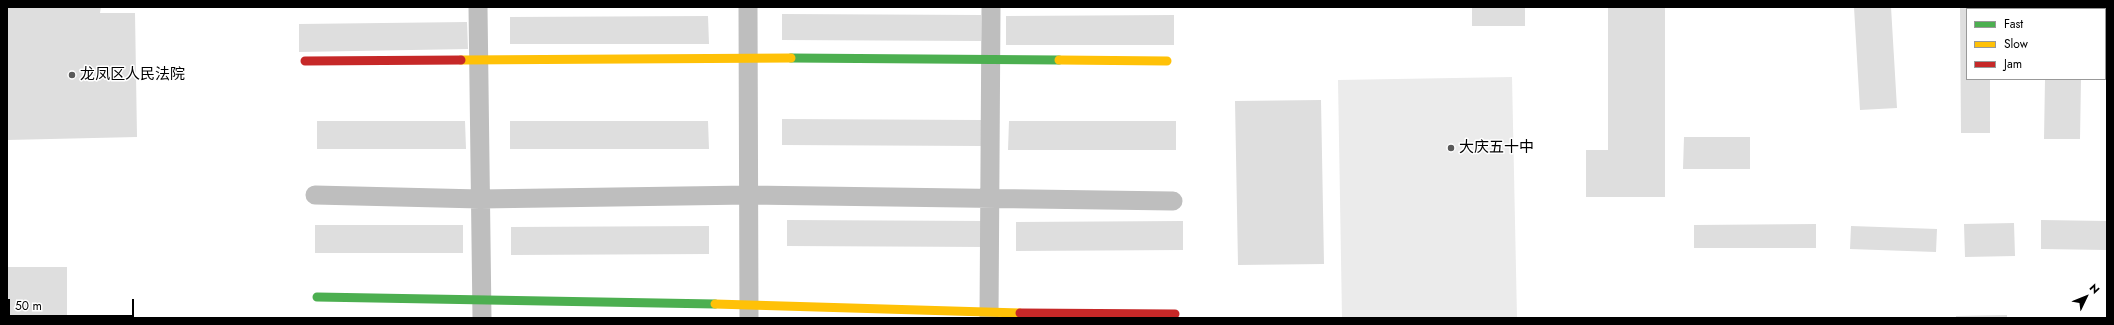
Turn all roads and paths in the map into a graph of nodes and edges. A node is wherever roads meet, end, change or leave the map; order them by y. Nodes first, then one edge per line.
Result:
1 (478, 7) edge
2 (748, 7) edge
3 (992, 7) edge
4 (748, 58) junction
5 (479, 60) junction
6 (305, 61) dead end
7 (991, 61) junction
8 (1167, 61) dead end
9 (316, 195) dead end
10 (749, 195) junction
11 (990, 197) junction
12 (480, 199) junction
13 (1173, 201) dead end
14 (317, 297) dead end
15 (482, 309) edge
16 (749, 311) edge
17 (1175, 314) dead end
18 (989, 316) edge

1 - 5 street
2 - 4 street
3 - 7 street
4 - 5 street
4 - 7 street
4 - 10 street
5 - 6 street
5 - 12 street
7 - 8 street
7 - 11 street
9 - 12 street
10 - 11 street
10 - 12 street
10 - 16 street
11 - 13 street
11 - 18 street
12 - 15 street
14 - 15 street
15 - 16 street
16 - 18 street
17 - 18 street

